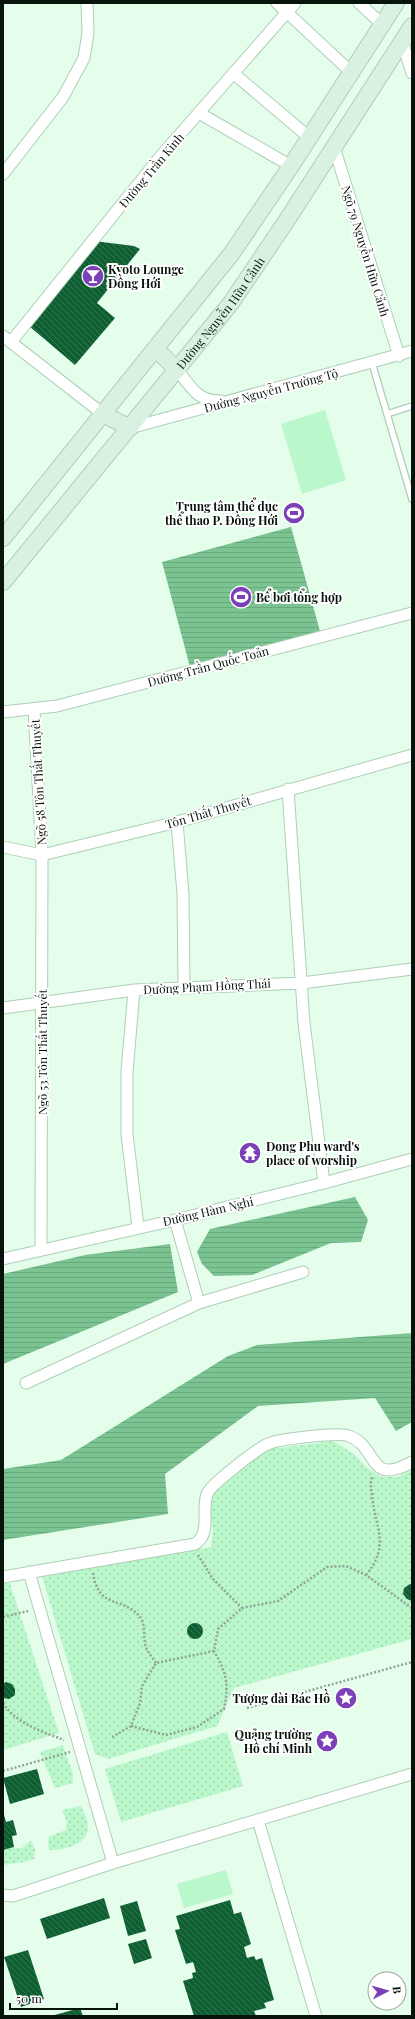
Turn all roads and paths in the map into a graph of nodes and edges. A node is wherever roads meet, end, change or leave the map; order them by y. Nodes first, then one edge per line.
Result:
1 (87, 3) edge
2 (277, 3) edge
3 (295, 3) edge
4 (359, 3) edge
5 (396, 3) edge
6 (287, 12) junction
7 (383, 25) junction
8 (412, 26) edge
9 (402, 41) junction
10 (234, 73) junction
11 (352, 73) junction
12 (412, 73) edge
13 (198, 113) junction
14 (310, 138) junction
15 (334, 147) junction
16 (291, 166) junction
17 (3, 174) edge
18 (7, 339) edge
19 (156, 348) junction
20 (412, 351) edge
21 (399, 356) junction
22 (372, 363) junction
23 (177, 370) junction
24 (234, 400) junction
25 (412, 406) edge
26 (103, 414) junction
27 (387, 414) junction
28 (130, 428) junction
29 (412, 499) edge
30 (3, 538) edge
31 (3, 582) edge
32 (412, 613) edge
33 (34, 709) junction
34 (3, 712) edge
35 (412, 755) edge
36 (288, 789) junction
37 (177, 822) junction
38 (3, 847) edge
39 (42, 855) junction
40 (412, 969) edge
41 (302, 982) junction
42 (184, 986) junction
43 (134, 990) junction
44 (42, 1003) junction
45 (3, 1008) edge
46 (412, 1159) edge
47 (324, 1183) junction
48 (175, 1220) junction
49 (138, 1227) junction
50 (41, 1249) junction
51 (3, 1259) edge
52 (303, 1272) dead end
53 (199, 1303) junction
54 (26, 1383) dead end
55 (412, 1462) edge
56 (377, 1465) junction
57 (194, 1544) junction
58 (91, 1562) junction
59 (29, 1572) junction
60 (366, 1575) junction
61 (3, 1577) edge
62 (39, 1608) junction
63 (242, 1608) junction
64 (412, 1608) edge
65 (3, 1618) edge
66 (214, 1651) junction
67 (412, 1662) edge
68 (156, 1663) junction
69 (3, 1703) edge
70 (247, 1708) dead end
71 (131, 1726) junction
72 (112, 1738) dead end
73 (79, 1747) junction
74 (3, 1771) edge
75 (412, 1774) edge
76 (258, 1820) junction
77 (113, 1863) junction
78 (3, 1896) edge
79 (316, 2016) edge

1 - 17 street
2 - 6 street
3 - 6 street, Đường Trần Kinh
4 - 7 street
5 - 7 main road
6 - 10 street, Đường Trần Kinh
6 - 11 street
7 - 11 main road
8 - 9 main road, Đường Nguyễn Hữu Cảnh
9 - 12 street
9 - 15 main road, Đường Nguyễn Hữu Cảnh
10 - 13 street, Đường Trần Kinh
10 - 14 street
11 - 14 main road
13 - 16 street
13 - 18 street, Đường Trần Kinh
14 - 16 main road
15 - 21 street, Ngõ 79 Nguyễn Hữu Cảnh
15 - 23 main road, Đường Nguyễn Hữu Cảnh
16 - 19 main road
18 - 26 street
19 - 23 main road
19 - 26 main road
20 - 21 street, Đường Nguyễn Trường Tộ
21 - 22 street, Đường Nguyễn Trường Tộ
22 - 24 street, Đường Nguyễn Trường Tộ
22 - 27 lane
23 - 24 street
23 - 28 main road, Đường Nguyễn Hữu Cảnh
24 - 28 street, Đường Nguyễn Trường Tộ
25 - 27 lane
26 - 28 main road
26 - 30 main road
27 - 29 lane
28 - 31 main road, Đường Nguyễn Hữu Cảnh
32 - 33 street, Đường Trần Quốc Toản
33 - 34 street, Đường Trần Quốc Toản
33 - 39 street, Ngõ 58 Tôn Thất Thuyết
35 - 36 street, Tôn Thất Thuyết
36 - 37 street, Tôn Thất Thuyết
36 - 41 street
37 - 39 street, Tôn Thất Thuyết
37 - 42 street
38 - 39 street, Tôn Thất Thuyết
39 - 44 street, Ngõ 53 Tôn Thất Thuyết
40 - 41 street, Đường Phạm Hồng Thái
41 - 42 street, Đường Phạm Hồng Thái
41 - 47 street
42 - 43 street, Đường Phạm Hồng Thái
43 - 44 street, Đường Phạm Hồng Thái
43 - 49 street
44 - 45 street, Đường Phạm Hồng Thái
44 - 50 street, Ngõ 53 Tôn Thất Thuyết
46 - 47 street, Đường Hàm Nghi
47 - 48 street, Đường Hàm Nghi
48 - 49 street, Đường Hàm Nghi
48 - 53 street
49 - 50 street, Đường Hàm Nghi
50 - 51 street, Đường Hàm Nghi
52 - 53 street
53 - 54 street
55 - 56 street
56 - 57 street
56 - 60 path
57 - 58 street
57 - 63 path
58 - 59 street
58 - 68 path
59 - 61 street
59 - 62 street
60 - 63 path
60 - 64 path
62 - 65 path
62 - 73 street
63 - 66 path
66 - 68 path
66 - 71 path
67 - 70 path
68 - 71 path
69 - 73 path
71 - 72 path
73 - 74 path
73 - 77 street
75 - 76 street
76 - 77 street
76 - 79 street
77 - 78 street

